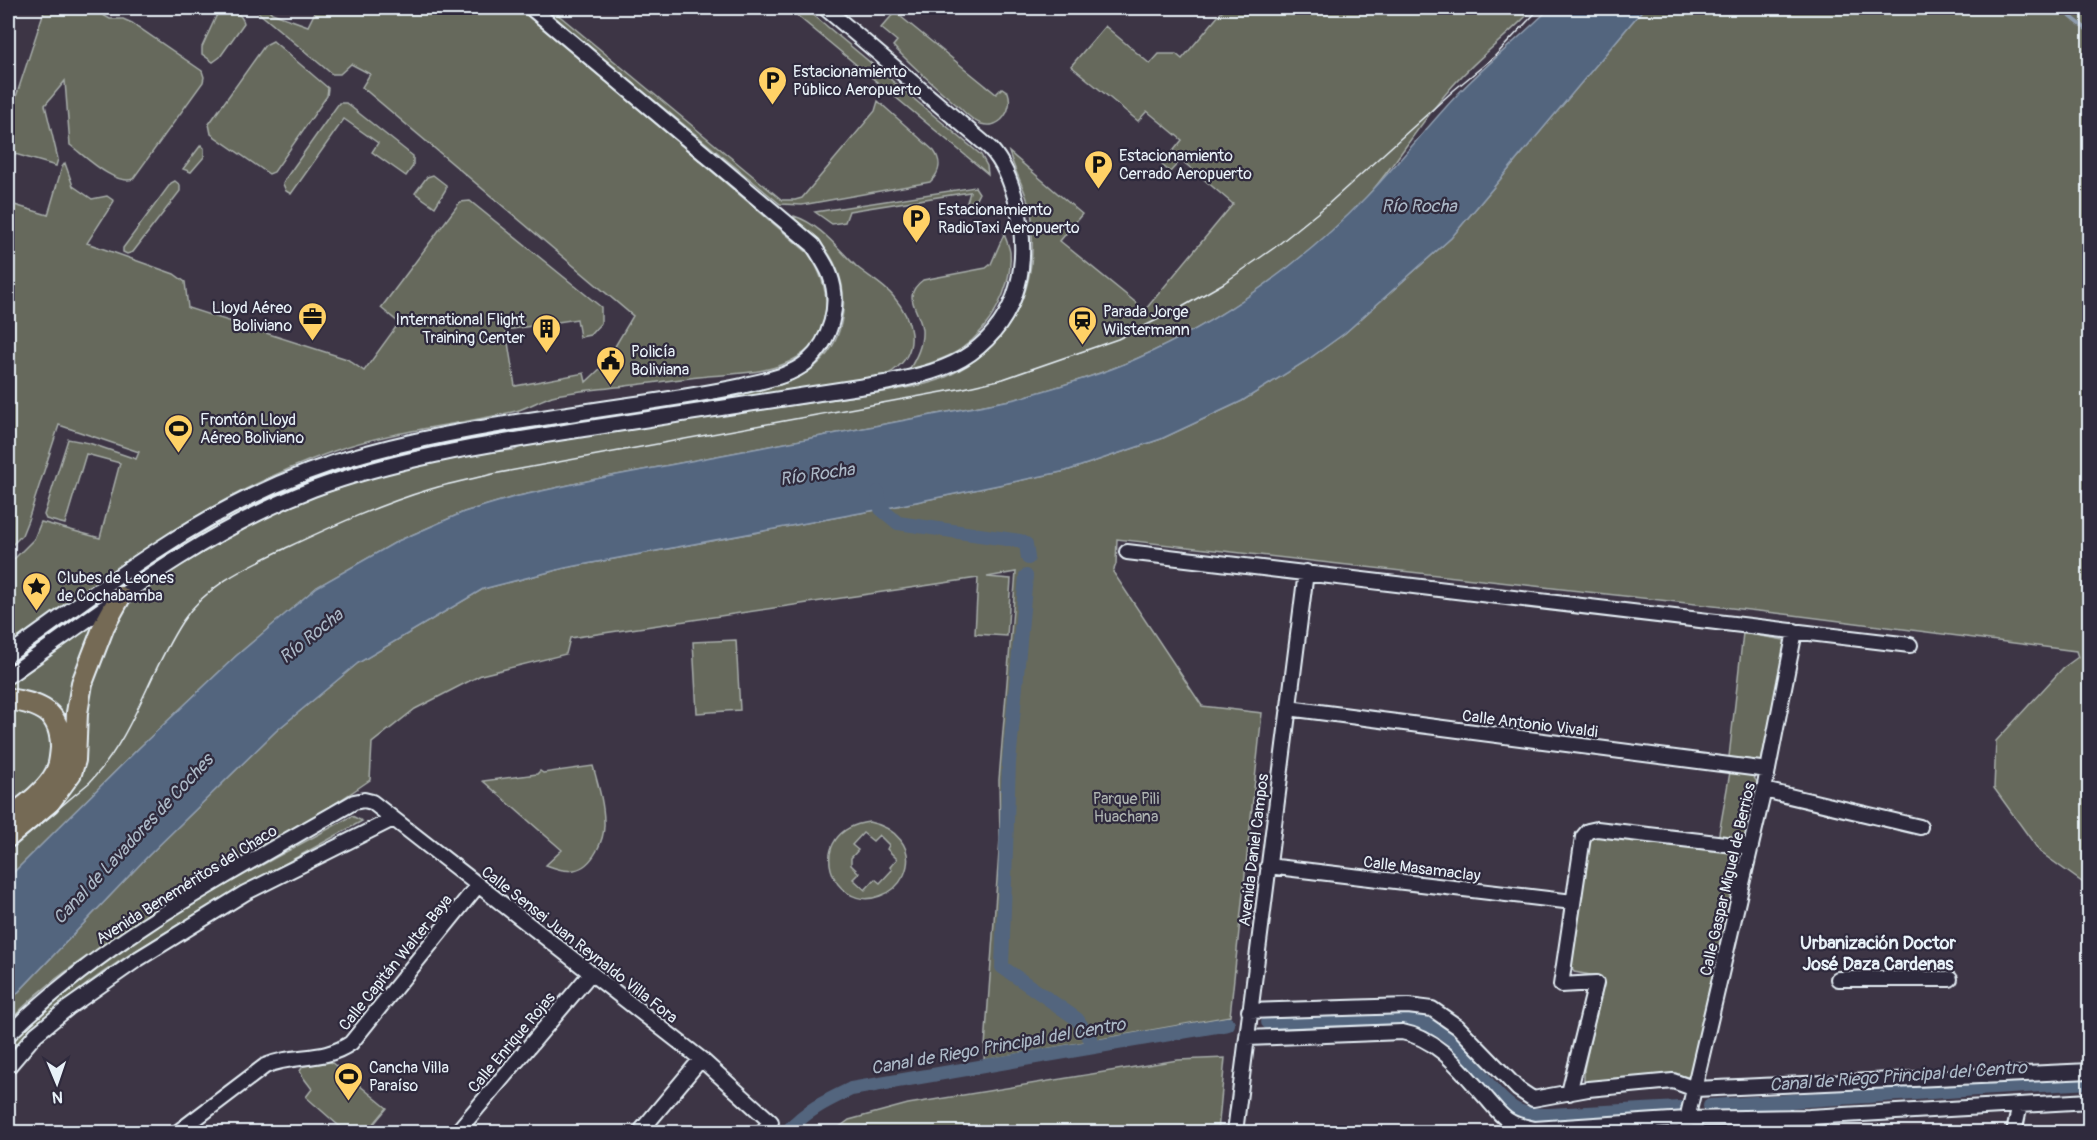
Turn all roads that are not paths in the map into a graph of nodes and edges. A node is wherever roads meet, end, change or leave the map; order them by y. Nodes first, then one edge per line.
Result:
1 (531, 8) edge
2 (825, 8) edge
3 (509, 424) junction
4 (511, 441) junction
5 (1127, 552) dead end
6 (1306, 572) junction
7 (120, 597) junction
8 (1795, 631) junction
9 (1910, 645) dead end
10 (8, 655) edge
11 (8, 676) edge
12 (8, 699) edge
13 (1288, 708) junction
14 (1768, 770) junction
15 (1764, 790) junction
16 (364, 800) joint
17 (8, 819) edge
18 (393, 819) junction
19 (1920, 827) dead end
20 (8, 837) edge
21 (1751, 847) junction
22 (1268, 866) junction
23 (478, 885) junction
24 (1573, 902) junction
25 (591, 973) junction
26 (1950, 978) dead end
27 (1838, 979) dead end
28 (1250, 1011) junction
29 (8, 1035) edge
30 (1247, 1038) junction
31 (701, 1059) junction
32 (8, 1067) edge
33 (2090, 1071) edge
34 (1695, 1089) junction
35 (1569, 1093) junction
36 (2090, 1101) edge
37 (2020, 1105) junction
38 (1685, 1126) edge
39 (766, 1127) edge
40 (1563, 1130) edge
41 (178, 1132) edge
42 (457, 1132) edge
43 (640, 1132) edge
44 (1235, 1132) edge
45 (2014, 1132) edge

1 - 3 street
2 - 4 street
3 - 4 street
3 - 10 street
4 - 7 street
5 - 6 street
6 - 8 street
6 - 13 street, Avenida Daniel Campos
7 - 11 street
7 - 20 highway
8 - 9 street
8 - 14 street, Calle Gaspar Miguel de Berrios
12 - 17 highway
13 - 14 street, Calle Antonio Vivaldi
13 - 22 street, Avenida Daniel Campos
14 - 15 street, Calle Gaspar Miguel de Berrios
15 - 19 street
15 - 21 street, Calle Gaspar Miguel de Berrios
16 - 18 street, Calle Sensei Juan Reynaldo Villa Fora
16 - 29 street, Avenida Beneméritos del Chaco
18 - 23 street, Calle Sensei Juan Reynaldo Villa Fora
18 - 32 street
21 - 24 street
21 - 34 street, Calle Gaspar Miguel de Berrios
22 - 24 street, Calle Masamaclay
22 - 28 street, Avenida Daniel Campos
23 - 25 street, Calle Sensei Juan Reynaldo Villa Fora
23 - 41 street, Calle Capitán Walter Baya
24 - 35 street
25 - 31 street, Calle Sensei Juan Reynaldo Villa Fora
25 - 42 street, Calle Enrique Rojas
26 - 27 street
28 - 30 street, Avenida Daniel Campos
28 - 35 street
30 - 40 street
30 - 44 street, Avenida Daniel Campos
31 - 39 street, Calle Sensei Juan Reynaldo Villa Fora
31 - 43 street
33 - 34 street
34 - 35 street
34 - 38 street, Calle Gaspar Miguel de Berrios
36 - 37 street
37 - 38 street
37 - 45 street
38 - 40 street

